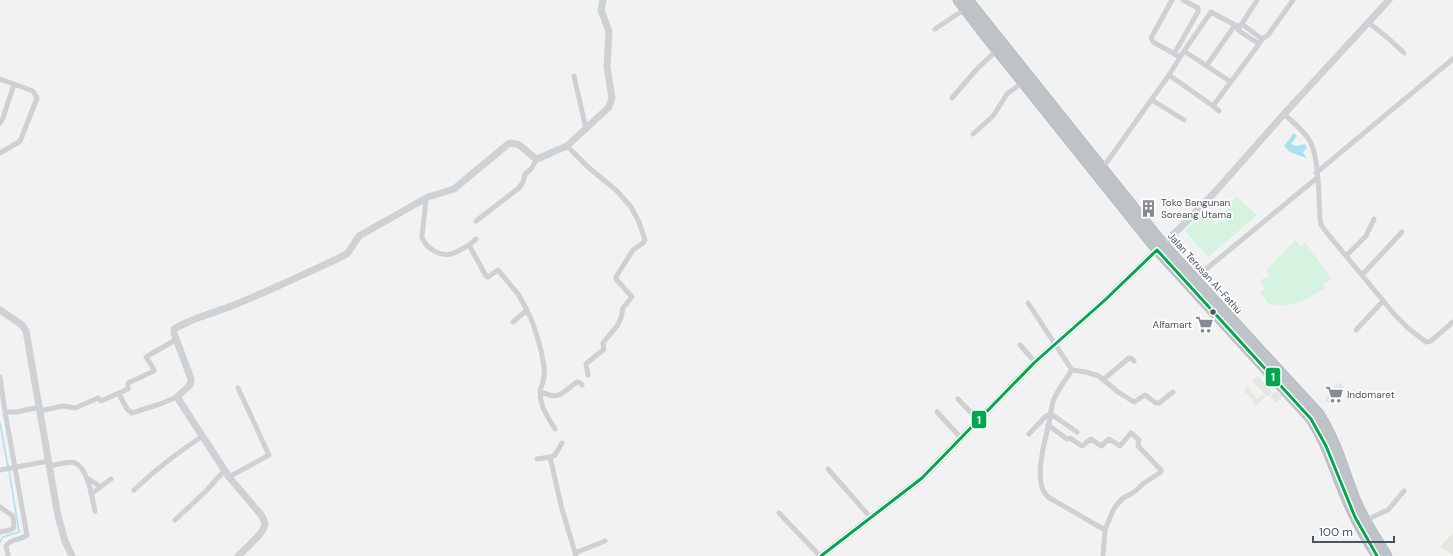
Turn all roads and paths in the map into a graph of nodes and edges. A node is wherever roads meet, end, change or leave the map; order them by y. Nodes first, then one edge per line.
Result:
1 (603, 0) edge
2 (958, 0) edge
3 (1172, 0) edge
4 (1183, 0) edge
5 (1257, 0) edge
6 (1293, 0) edge
7 (1389, 0) edge
8 (966, 4) edge
9 (1369, 23) junction
10 (1238, 26) junction
11 (935, 29) dead end
12 (1260, 41) junction
13 (997, 50) junction
14 (1184, 51) junction
15 (1404, 53) dead end
16 (1174, 54) junction
17 (1006, 56) junction
18 (1180, 57) junction
19 (1453, 59) edge
20 (1207, 65) junction
21 (574, 76) dead end
22 (1169, 76) junction
23 (0, 79) edge
24 (1023, 82) junction
25 (1231, 82) junction
26 (14, 84) junction
27 (952, 98) dead end
28 (1152, 100) junction
29 (1213, 106) junction
30 (1219, 110) dead end
31 (1284, 114) junction
32 (1184, 120) dead end
33 (0, 123) edge
34 (586, 129) junction
35 (973, 134) dead end
36 (567, 146) junction
37 (0, 153) edge
38 (538, 159) junction
39 (1102, 169) junction
40 (1317, 175) junction
41 (426, 198) junction
42 (1374, 219) dead end
43 (476, 221) dead end
44 (1402, 232) dead end
45 (476, 239) dead end
46 (469, 245) junction
47 (1160, 247) junction
48 (1346, 256) junction
49 (1362, 275) junction
50 (1194, 279) junction
51 (1383, 301) junction
52 (1028, 304) dead end
53 (0, 310) edge
54 (527, 310) junction
55 (513, 322) dead end
56 (1453, 322) edge
57 (1356, 330) dead end
58 (177, 339) junction
59 (1054, 344) junction
60 (1020, 345) dead end
61 (1134, 361) dead end
62 (1035, 362) junction
63 (1072, 370) junction
64 (588, 375) dead end
65 (0, 377) edge
66 (1104, 379) junction
67 (582, 385) dead end
68 (238, 388) dead end
69 (540, 391) junction
70 (1173, 392) dead end
71 (119, 394) junction
72 (177, 396) junction
73 (958, 399) dead end
74 (40, 409) junction
75 (5, 412) junction
76 (937, 412) dead end
77 (1051, 414) junction
78 (978, 420) junction
79 (1048, 425) junction
80 (555, 429) dead end
81 (1077, 432) dead end
82 (1029, 434) dead end
83 (203, 436) junction
84 (961, 438) junction
85 (562, 443) dead end
86 (550, 457) junction
87 (537, 459) dead end
88 (50, 463) junction
89 (8, 468) edge
90 (828, 469) dead end
91 (226, 474) junction
92 (87, 478) junction
93 (111, 479) dead end
94 (101, 487) junction
95 (134, 490) dead end
96 (1404, 491) dead end
97 (91, 494) junction
98 (0, 507) edge
99 (95, 511) dead end
100 (779, 513) dead end
101 (871, 518) junction
102 (175, 520) dead end
103 (1366, 520) junction
104 (13, 530) junction
105 (1105, 530) junction
106 (0, 532) edge
107 (16, 538) junction
108 (606, 541) dead end
109 (575, 555) edge
110 (8, 556) edge
111 (72, 556) edge
112 (238, 556) edge
113 (820, 556) edge
114 (1103, 556) edge
115 (1377, 556) edge
116 (1387, 556) edge

1 - 34 street
2 - 8 highway, Jalan Terusan Al-Fathu
3 - 16 street
4 - 16 street
5 - 10 street
6 - 12 street
7 - 9 street
8 - 11 street
8 - 13 highway, Jalan Terusan Al-Fathu
8 - 17 highway, Jalan Terusan Al-Fathu
9 - 15 street
9 - 31 street
10 - 12 street
10 - 14 street
10 - 20 street
12 - 25 street
13 - 17 highway, Jalan Terusan Al-Fathu
13 - 27 street
14 - 18 street
14 - 20 street
16 - 18 street
17 - 24 highway, Jalan Terusan Al-Fathu
17 - 39 highway, Jalan Terusan Al-Fathu
18 - 22 street
19 - 40 street
20 - 25 street
21 - 34 street
22 - 28 street
22 - 29 street
23 - 26 street
24 - 35 street
24 - 47 highway, Jalan Terusan Al-Fathu
25 - 29 street
26 - 33 street
26 - 37 street
28 - 32 street
28 - 39 street
29 - 30 street
31 - 40 street
31 - 47 street
34 - 36 street
36 - 38 street
36 - 64 street
38 - 41 street
38 - 43 street
39 - 47 highway, Jalan Terusan Al-Fathu
40 - 48 street
40 - 50 street
41 - 46 street
41 - 58 street
42 - 48 street
44 - 49 street
45 - 46 street
46 - 54 street
47 - 50 highway, Jalan Terusan Al-Fathu
47 - 59 street
47 - 115 highway, Jalan Terusan Al-Fathu
48 - 49 street
49 - 51 street
50 - 103 highway, Jalan Terusan Al-Fathu
51 - 56 street
51 - 57 street
52 - 59 street
53 - 74 street
54 - 55 street
54 - 69 street
58 - 71 street
58 - 72 street
59 - 62 street
59 - 63 street
60 - 62 street
61 - 66 street
62 - 78 street
63 - 66 street
63 - 77 street
65 - 75 street
66 - 70 street
67 - 69 street
68 - 91 street
69 - 80 street
71 - 72 street
71 - 74 street
72 - 83 street
73 - 78 street
74 - 75 street
74 - 88 street
75 - 89 street
76 - 84 street
77 - 79 street
77 - 81 street
77 - 82 street
78 - 84 street
79 - 105 street
79 - 105 street
83 - 91 street
83 - 95 street
84 - 101 street
85 - 86 street
86 - 87 street
86 - 109 street
88 - 89 street
88 - 92 street
88 - 111 street
89 - 107 street
90 - 101 street
91 - 102 street
91 - 112 street
92 - 94 street
92 - 97 street
93 - 94 street
94 - 97 street
96 - 103 street
97 - 99 street
98 - 104 street
100 - 113 street
101 - 113 street
103 - 116 highway, Jalan Terusan Al-Fathu
104 - 106 street
104 - 107 street
105 - 114 street
107 - 110 street
108 - 109 street

